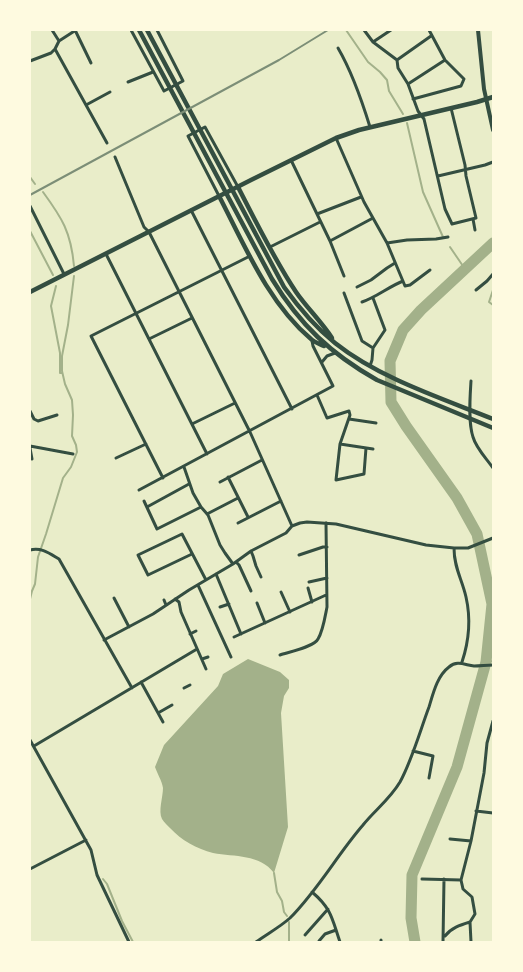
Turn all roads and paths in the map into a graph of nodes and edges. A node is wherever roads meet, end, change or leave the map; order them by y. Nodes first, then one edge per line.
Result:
1 (52, 30) edge
2 (76, 30) edge
3 (131, 30) edge
4 (138, 30) edge
5 (147, 30) edge
6 (157, 30) edge
7 (364, 30) edge
8 (391, 30) edge
9 (429, 30) edge
10 (478, 30) edge
11 (431, 36) junction
12 (59, 41) junction
13 (373, 42) junction
14 (338, 48) dead end
15 (55, 49) junction
16 (350, 56) dead end
17 (344, 59) junction
18 (397, 60) junction
19 (445, 60) junction
20 (30, 61) edge
21 (91, 64) dead end
22 (153, 72) junction
23 (358, 74) dead end
24 (351, 77) junction
25 (128, 82) dead end
26 (408, 84) junction
27 (110, 92) dead end
28 (493, 96) edge
29 (413, 99) junction
30 (486, 99) junction
31 (86, 105) junction
32 (451, 108) junction
33 (421, 115) junction
34 (370, 127) junction
35 (493, 130) edge
36 (336, 138) junction
37 (107, 143) dead end
38 (115, 157) dead end
39 (291, 160) junction
40 (493, 162) edge
41 (466, 170) junction
42 (438, 176) junction
43 (238, 187) junction
44 (219, 196) junction
45 (361, 197) junction
46 (30, 206) edge
47 (191, 210) junction
48 (317, 214) junction
49 (372, 218) junction
50 (473, 219) junction
51 (320, 222) junction
52 (476, 230) dead end
53 (149, 232) junction
54 (448, 237) dead end
55 (330, 241) junction
56 (387, 243) junction
57 (269, 247) junction
58 (106, 254) junction
59 (250, 256) junction
60 (395, 263) junction
61 (222, 270) junction
62 (430, 270) dead end
63 (64, 274) junction
64 (493, 274) edge
65 (344, 276) dead end
66 (403, 281) junction
67 (357, 287) dead end
68 (476, 290) dead end
69 (30, 292) edge
70 (178, 292) junction
71 (344, 293) dead end
72 (373, 298) junction
73 (362, 302) dead end
74 (136, 314) junction
75 (192, 318) junction
76 (149, 339) junction
77 (312, 340) junction
78 (335, 344) junction
79 (373, 348) junction
80 (330, 349) junction
81 (335, 353) junction
82 (322, 362) junction
83 (370, 367) junction
84 (471, 381) dead end
85 (317, 395) junction
86 (235, 403) junction
87 (292, 409) junction
88 (470, 410) junction
89 (30, 411) edge
90 (57, 415) dead end
91 (470, 418) junction
92 (349, 419) junction
93 (493, 419) edge
94 (32, 420) edge
95 (192, 424) junction
96 (376, 424) dead end
97 (493, 428) edge
98 (250, 432) junction
99 (146, 444) junction
100 (340, 444) junction
101 (30, 447) edge
102 (366, 448) junction
103 (373, 449) dead end
104 (74, 454) dead end
105 (207, 454) junction
106 (116, 458) dead end
107 (32, 459) dead end
108 (262, 460) junction
109 (184, 466) junction
110 (493, 468) edge
111 (228, 477) junction
112 (163, 478) junction
113 (220, 482) dead end
114 (189, 484) junction
115 (139, 490) dead end
116 (238, 498) junction
117 (144, 501) dead end
118 (281, 501) junction
119 (147, 507) junction
120 (201, 508) junction
121 (207, 514) junction
122 (248, 517) junction
123 (238, 523) dead end
124 (326, 523) junction
125 (292, 526) junction
126 (493, 538) edge
127 (327, 547) junction
128 (454, 548) junction
129 (30, 550) edge
130 (250, 551) junction
131 (192, 554) junction
132 (299, 555) dead end
133 (235, 563) junction
134 (216, 574) junction
135 (261, 577) dead end
136 (327, 578) junction
137 (206, 580) junction
138 (309, 582) dead end
139 (198, 584) junction
140 (308, 588) dead end
141 (251, 590) dead end
142 (281, 592) dead end
143 (326, 595) junction
144 (114, 598) dead end
145 (175, 599) junction
146 (164, 600) dead end
147 (312, 602) junction
148 (257, 603) dead end
149 (229, 604) junction
150 (166, 605) junction
151 (220, 607) dead end
152 (290, 612) junction
153 (265, 623) junction
154 (129, 627) junction
155 (196, 631) dead end
156 (190, 634) junction
157 (241, 634) junction
158 (234, 637) dead end
159 (104, 640) junction
160 (197, 649) junction
161 (280, 654) dead end
162 (208, 657) dead end
163 (231, 657) dead end
164 (202, 660) junction
165 (462, 662) junction
166 (493, 665) edge
167 (206, 669) dead end
168 (142, 682) junction
169 (190, 685) dead end
170 (132, 688) junction
171 (184, 688) dead end
172 (172, 705) dead end
173 (158, 713) junction
174 (493, 721) edge
175 (163, 722) dead end
176 (30, 740) edge
177 (34, 746) junction
178 (413, 751) junction
179 (429, 778) dead end
180 (476, 812) junction
181 (493, 813) edge
182 (450, 839) dead end
183 (86, 840) junction
184 (471, 841) junction
185 (30, 869) edge
186 (422, 879) dead end
187 (444, 879) junction
188 (460, 880) junction
189 (312, 892) junction
190 (328, 909) junction
191 (470, 922) junction
192 (336, 930) junction
193 (305, 935) dead end
194 (444, 937) junction
195 (129, 942) edge
196 (256, 942) edge
197 (319, 942) edge
198 (340, 942) edge
199 (443, 942) edge
200 (471, 942) edge

1 - 12 street
2 - 12 street
2 - 21 street
3 - 22 street
4 - 80 main road
5 - 78 main road
6 - 22 street
7 - 13 street
8 - 13 street
9 - 11 street
10 - 30 main road
11 - 18 street
11 - 19 street
12 - 15 street
13 - 18 street
14 - 17 street
15 - 20 street
15 - 31 street
16 - 17 street
17 - 24 street
18 - 26 street
19 - 26 street
19 - 29 street
22 - 25 street
23 - 24 street
24 - 34 street
26 - 29 street
27 - 31 street
28 - 30 main road
29 - 33 street
30 - 32 main road
30 - 35 main road
31 - 37 street
32 - 33 main road
32 - 41 street
33 - 34 main road
33 - 42 street
34 - 36 main road
36 - 39 main road
36 - 45 street
38 - 53 street
39 - 43 main road
39 - 48 street
40 - 41 street
41 - 42 street
41 - 50 street
42 - 50 street
43 - 44 main road
43 - 44 street
43 - 57 main road
44 - 47 main road
44 - 59 main road
45 - 48 street
45 - 49 street
46 - 63 street
47 - 53 main road
47 - 61 street
48 - 51 street
49 - 55 street
49 - 56 street
50 - 52 street
51 - 55 street
51 - 57 street
53 - 58 main road
53 - 70 street
54 - 56 street
55 - 65 street
56 - 60 street
57 - 78 main road
58 - 63 main road
58 - 74 street
59 - 61 street
59 - 77 main road
60 - 66 street
60 - 67 street
61 - 70 street
61 - 87 street
62 - 66 street
63 - 69 main road
64 - 68 street
66 - 72 street
70 - 74 street
70 - 75 street
71 - 79 street
72 - 73 street
72 - 79 street
74 - 76 street
74 - 99 street
75 - 76 street
75 - 86 street
76 - 95 street
77 - 80 main road
77 - 82 street
78 - 83 main road
79 - 83 street
80 - 81 main road
81 - 82 street
81 - 91 main road
82 - 85 street
83 - 88 main road
84 - 88 street
85 - 87 street
85 - 92 street
86 - 95 street
86 - 98 street
87 - 98 street
88 - 91 street
88 - 93 main road
89 - 94 street
90 - 94 street
91 - 97 main road
91 - 110 street
92 - 96 street
92 - 100 street
95 - 105 street
98 - 105 street
98 - 108 street
99 - 106 street
99 - 112 street
100 - 102 street
100 - 102 street
101 - 104 street
101 - 107 street
102 - 103 street
105 - 109 street
108 - 111 street
108 - 118 street
109 - 112 street
109 - 114 street
111 - 113 street
111 - 116 street
112 - 115 street
114 - 119 street
114 - 120 street
116 - 121 street
116 - 122 street
117 - 119 street
118 - 122 street
118 - 125 street
119 - 120 street
120 - 121 street
121 - 133 street
122 - 123 street
124 - 125 street
124 - 127 street
124 - 128 street
125 - 130 street
126 - 128 street
127 - 132 street
127 - 136 street
128 - 165 street
129 - 159 street
130 - 133 street
130 - 135 street
131 - 131 street
131 - 137 street
133 - 134 street
133 - 141 street
134 - 137 street
134 - 149 street
136 - 138 street
136 - 143 street
137 - 139 street
139 - 145 street
139 - 163 street
140 - 147 street
142 - 152 street
143 - 147 street
143 - 161 street
144 - 154 street
145 - 150 street
145 - 156 street
146 - 150 street
147 - 152 street
148 - 153 street
149 - 151 street
149 - 157 street
150 - 154 street
152 - 153 street
153 - 157 street
154 - 159 street
155 - 156 street
156 - 160 street
157 - 158 street
159 - 170 street
160 - 164 street
160 - 168 street
162 - 164 street
164 - 167 street
165 - 166 street
165 - 178 street
168 - 170 street
168 - 173 street
169 - 171 street
170 - 177 street
172 - 173 street
173 - 175 street
174 - 180 street
176 - 177 street
177 - 183 street
178 - 179 street
178 - 189 street
180 - 181 street
180 - 184 street
182 - 184 street
183 - 185 street
183 - 195 street
184 - 188 street
186 - 187 street
187 - 188 street
187 - 194 street
188 - 191 street
189 - 190 street
189 - 196 street
190 - 192 street
190 - 193 street
191 - 194 street
191 - 200 street
192 - 197 street
192 - 198 street
194 - 199 street

